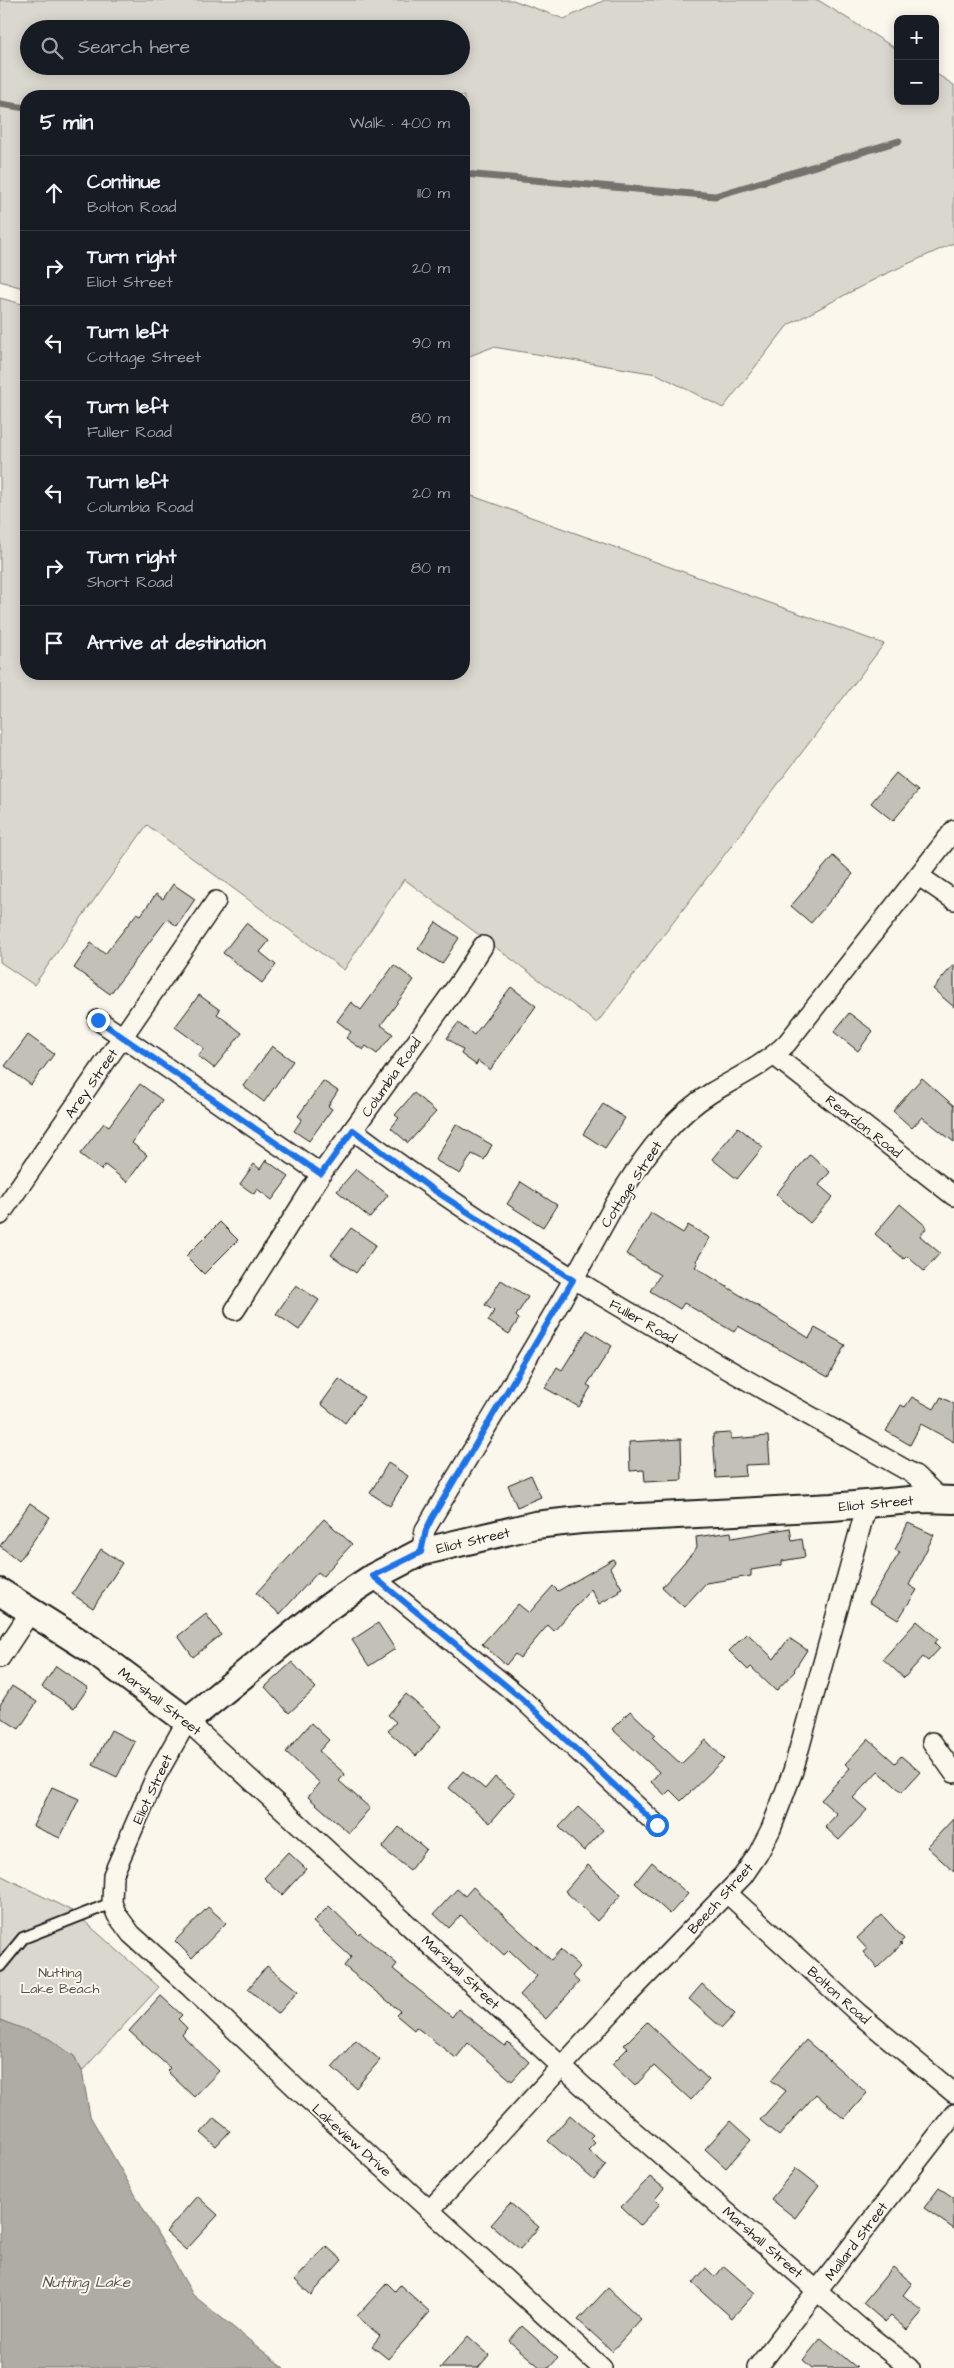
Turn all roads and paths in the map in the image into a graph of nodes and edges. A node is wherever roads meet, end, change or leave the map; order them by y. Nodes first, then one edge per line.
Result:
1 (954, 830) edge
2 (919, 876) junction
3 (954, 900) edge
4 (216, 901) dead end
5 (483, 946) dead end
6 (98, 1020) dead end
7 (123, 1037) junction
8 (775, 1056) junction
9 (353, 1130) junction
10 (321, 1174) junction
11 (954, 1196) edge
12 (0, 1215) edge
13 (573, 1280) junction
14 (235, 1310) dead end
15 (947, 1499) edge
16 (867, 1504) junction
17 (421, 1552) junction
18 (373, 1576) junction
19 (0, 1592) edge
20 (31, 1611) junction
21 (0, 1658) edge
22 (187, 1721) junction
23 (932, 1742) dead end
24 (954, 1773) edge
25 (657, 1825) dead end
26 (728, 1894) junction
27 (112, 1903) junction
28 (0, 1966) edge
29 (562, 2065) junction
30 (954, 2093) edge
31 (954, 2114) edge
32 (430, 2210) junction
33 (819, 2290) junction
34 (602, 2368) edge
35 (758, 2368) edge
36 (910, 2368) edge

1 - 2 street, Cottage Street
2 - 3 street
2 - 8 street, Cottage Street
4 - 7 street, Arey Street
5 - 9 street, Columbia Road
6 - 7 street
7 - 10 street
7 - 12 street, Arey Street
8 - 11 street, Reardon Road
8 - 13 street, Cottage Street
9 - 10 street, Columbia Road
9 - 13 street, Fuller Road
10 - 14 street, Columbia Road
13 - 15 street, Fuller Road
13 - 17 street, Cottage Street
15 - 16 street, Eliot Street
16 - 17 street, Eliot Street
16 - 26 street, Beech Street
17 - 18 street, Eliot Street
18 - 22 street, Eliot Street
18 - 25 street
19 - 20 street, Marshall Street
20 - 21 street
20 - 22 street, Marshall Street
22 - 27 street, Eliot Street
22 - 29 street, Marshall Street
23 - 24 street
26 - 29 street, Beech Street
26 - 30 street, Bolton Road
27 - 28 lane
27 - 32 street, Lakeview Drive
29 - 32 street, Beech Street
29 - 33 street, Marshall Street
31 - 33 street, Mallard Street
32 - 34 street, Lakeview Drive
33 - 35 street, Mallard Street
33 - 36 street, Marshall Street

